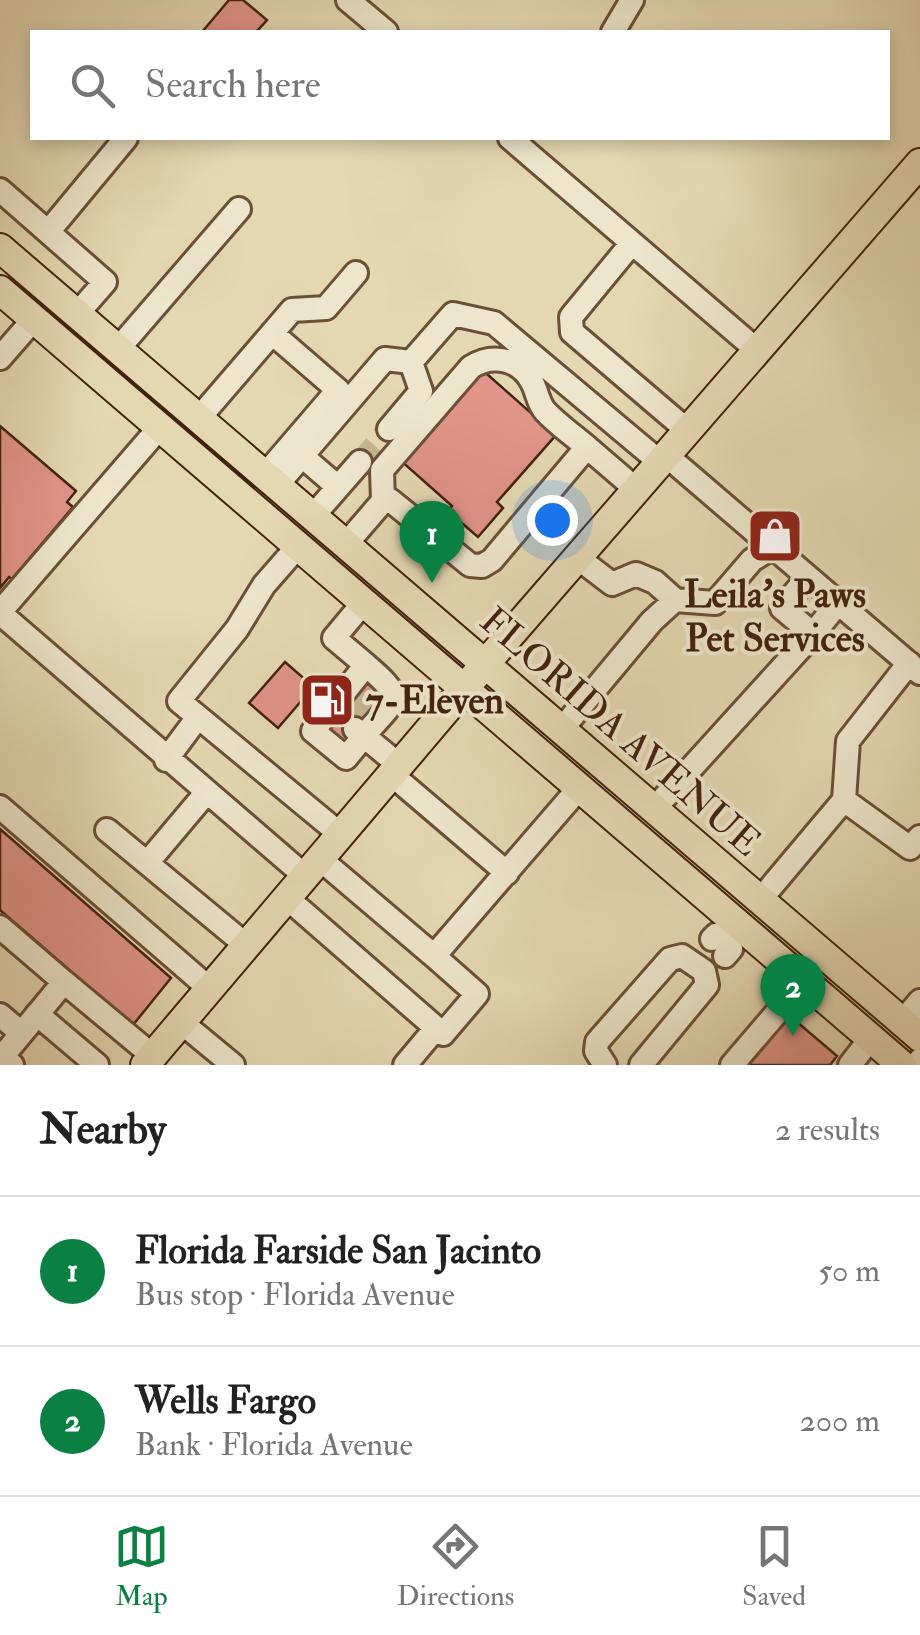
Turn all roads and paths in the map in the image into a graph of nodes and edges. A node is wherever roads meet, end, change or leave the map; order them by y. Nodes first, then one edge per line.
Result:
1 (348, 0) edge
2 (632, 0) edge
3 (384, 30) edge
4 (614, 30) edge
5 (124, 140) edge
6 (520, 141) edge
7 (920, 163) edge
8 (0, 190) edge
9 (239, 209) dead end
10 (48, 232) junction
11 (632, 243) junction
12 (0, 248) edge
13 (356, 273) dead end
14 (0, 290) edge
15 (77, 314) junction
16 (34, 319) junction
17 (272, 333) junction
18 (118, 348) junction
19 (758, 350) junction
20 (0, 358) edge
21 (411, 362) junction
22 (198, 418) junction
23 (160, 428) junction
24 (388, 428) tunnel mouth
25 (688, 431) junction
26 (587, 447) junction
27 (302, 456) junction
28 (664, 460) junction
29 (360, 462) tunnel mouth
30 (271, 480) junction
31 (338, 487) junction
32 (637, 490) junction
33 (383, 501) junction
34 (313, 516) junction
35 (346, 544) junction
36 (299, 546) junction
37 (773, 547) junction
38 (578, 558) junction
39 (808, 576) junction
40 (675, 600) junction
41 (364, 602) junction
42 (838, 603) junction
43 (0, 613) edge
44 (812, 634) junction
45 (485, 664) junction
46 (366, 666) junction
47 (914, 668) edge
48 (464, 689) junction
49 (198, 716) junction
50 (367, 724) junction
51 (562, 730) junction
52 (166, 760) junction
53 (395, 770) junction
54 (580, 787) junction
55 (206, 793) junction
56 (844, 800) junction
57 (0, 807) edge
58 (654, 809) junction
59 (107, 830) dead end
60 (340, 834) junction
61 (920, 837) edge
62 (147, 863) junction
63 (507, 873) junction
64 (304, 878) junction
65 (760, 900) junction
66 (0, 927) edge
67 (246, 946) junction
68 (716, 951) junction
69 (434, 956) junction
70 (804, 981) junction
71 (64, 982) junction
72 (210, 989) junction
73 (37, 1014) junction
74 (0, 1015) edge
75 (914, 1020) edge
76 (181, 1022) junction
77 (436, 1028) junction
78 (21, 1033) junction
79 (871, 1038) junction
80 (149, 1060) edge
81 (12, 1065) edge
82 (96, 1065) edge
83 (233, 1065) edge
84 (404, 1065) edge
85 (605, 1065) edge
86 (641, 1065) edge
87 (732, 1065) edge
88 (850, 1065) edge
89 (902, 1065) edge

1 - 3 street
2 - 4 street
5 - 10 street
6 - 11 street
7 - 19 main road
8 - 10 street
9 - 18 street
10 - 15 street
11 - 19 street
11 - 25 street
12 - 15 main road, FLORIDA AVENUE
13 - 17 street
14 - 16 main road, FLORIDA AVENUE
15 - 18 main road, FLORIDA AVENUE
16 - 20 street
16 - 23 main road, FLORIDA AVENUE
17 - 22 street
17 - 30 street
18 - 22 main road, FLORIDA AVENUE
19 - 25 main road
21 - 24 street
21 - 27 street
21 - 28 street
22 - 30 main road, FLORIDA AVENUE
23 - 36 main road, FLORIDA AVENUE
23 - 43 street
25 - 28 main road
26 - 32 street
26 - 33 street
26 - 33 street
27 - 30 street
27 - 31 street
28 - 32 main road
28 - 37 street
29 - 31 street
30 - 34 main road, FLORIDA AVENUE
31 - 34 street
32 - 38 main road
33 - 35 street
34 - 35 main road, FLORIDA AVENUE
35 - 45 main road, FLORIDA AVENUE
36 - 41 main road, FLORIDA AVENUE
36 - 49 street
37 - 39 street
37 - 40 street
38 - 40 street
38 - 45 main road
39 - 42 street
39 - 44 street
40 - 51 street
41 - 46 street
41 - 48 main road, FLORIDA AVENUE
42 - 44 street
42 - 47 street
43 - 52 street
44 - 58 street
45 - 48 main road
45 - 51 main road, FLORIDA AVENUE
46 - 50 street
46 - 50 street
47 - 56 street
48 - 53 main road
48 - 54 main road, FLORIDA AVENUE
49 - 52 street
49 - 60 street
50 - 53 street
51 - 58 main road, FLORIDA AVENUE
52 - 55 street
53 - 60 main road
53 - 63 street
54 - 63 street
54 - 68 main road, FLORIDA AVENUE
55 - 62 street
55 - 64 street
56 - 61 street
56 - 65 street
57 - 72 street
58 - 65 main road, FLORIDA AVENUE
59 - 62 street
60 - 64 main road
62 - 67 street
63 - 69 street
64 - 67 main road
64 - 69 street
64 - 77 street
65 - 75 main road, FLORIDA AVENUE
66 - 71 street
67 - 72 main road
68 - 70 main road, FLORIDA AVENUE
68 - 85 street
68 - 86 street
69 - 77 street
70 - 79 main road, FLORIDA AVENUE
70 - 87 street
71 - 73 street
71 - 80 street
72 - 76 main road
73 - 78 street
73 - 82 street
74 - 78 street
76 - 80 main road
76 - 83 street
77 - 84 street
78 - 81 street
79 - 88 street
79 - 89 main road, FLORIDA AVENUE

